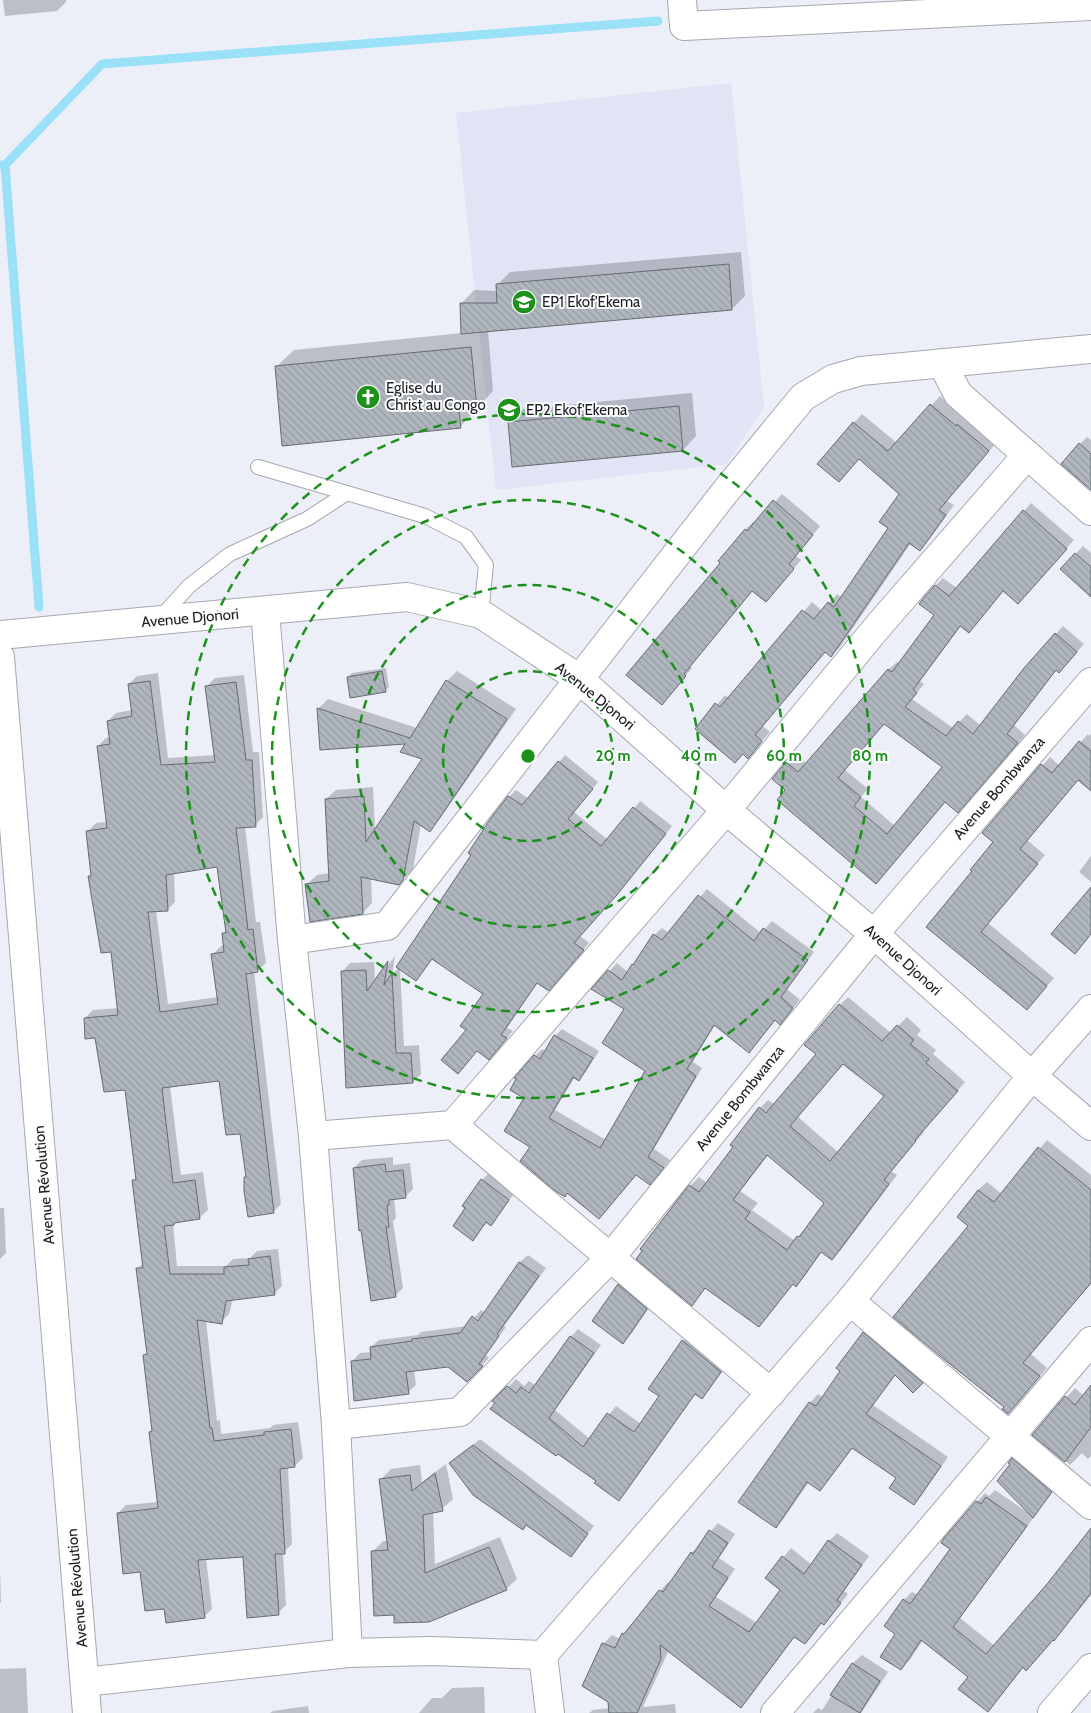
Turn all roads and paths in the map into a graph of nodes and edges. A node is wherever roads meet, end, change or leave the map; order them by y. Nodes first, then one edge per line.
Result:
1 (682, 0) edge
2 (1091, 6) edge
3 (1091, 349) edge
4 (942, 363) junction
5 (1027, 455) junction
6 (258, 466) dead end
7 (347, 493) junction
8 (1091, 511) edge
9 (265, 612) junction
10 (481, 614) junction
11 (158, 620) junction
12 (0, 634) edge
13 (0, 657) edge
14 (578, 678) junction
15 (1091, 682) edge
16 (1, 685) edge
17 (726, 810) junction
18 (874, 934) junction
19 (292, 940) junction
20 (1091, 1009) edge
21 (1032, 1076) junction
22 (453, 1125) junction
23 (1091, 1126) edge
24 (313, 1136) junction
25 (610, 1258) junction
26 (850, 1301) junction
27 (1091, 1341) edge
28 (770, 1394) junction
29 (336, 1425) junction
30 (1009, 1436) junction
31 (1091, 1505) edge
32 (348, 1652) junction
33 (543, 1655) junction
34 (1091, 1668) edge
35 (85, 1682) junction
36 (87, 1713) edge
37 (550, 1713) edge
38 (775, 1713) edge
39 (1052, 1713) edge

1 - 2 street
3 - 4 street
4 - 5 street
4 - 14 street
5 - 8 street
5 - 17 street
6 - 7 lane
7 - 10 lane
7 - 11 lane
9 - 10 street, Avenue Djonori
9 - 11 street, Avenue Djonori
9 - 19 street
10 - 14 street, Avenue Djonori
11 - 12 street, Avenue Djonori
13 - 16 street, Avenue Révolution
14 - 17 street, Avenue Djonori
14 - 19 street
15 - 18 street, Avenue Bombwanza
16 - 35 street, Avenue Révolution
17 - 18 street, Avenue Djonori
17 - 22 street
18 - 21 street, Avenue Djonori
18 - 25 street, Avenue Bombwanza
19 - 24 street
20 - 21 street
21 - 23 street, Avenue Djonori
21 - 26 street
22 - 24 street
22 - 25 street
24 - 29 street
25 - 28 street
25 - 29 street, Avenue Bombwanza
26 - 28 street
26 - 30 street
27 - 30 street
28 - 33 street
29 - 32 street
30 - 31 street
30 - 38 street
32 - 33 street
32 - 35 street
33 - 37 street
34 - 39 street
35 - 36 street, Avenue Révolution

